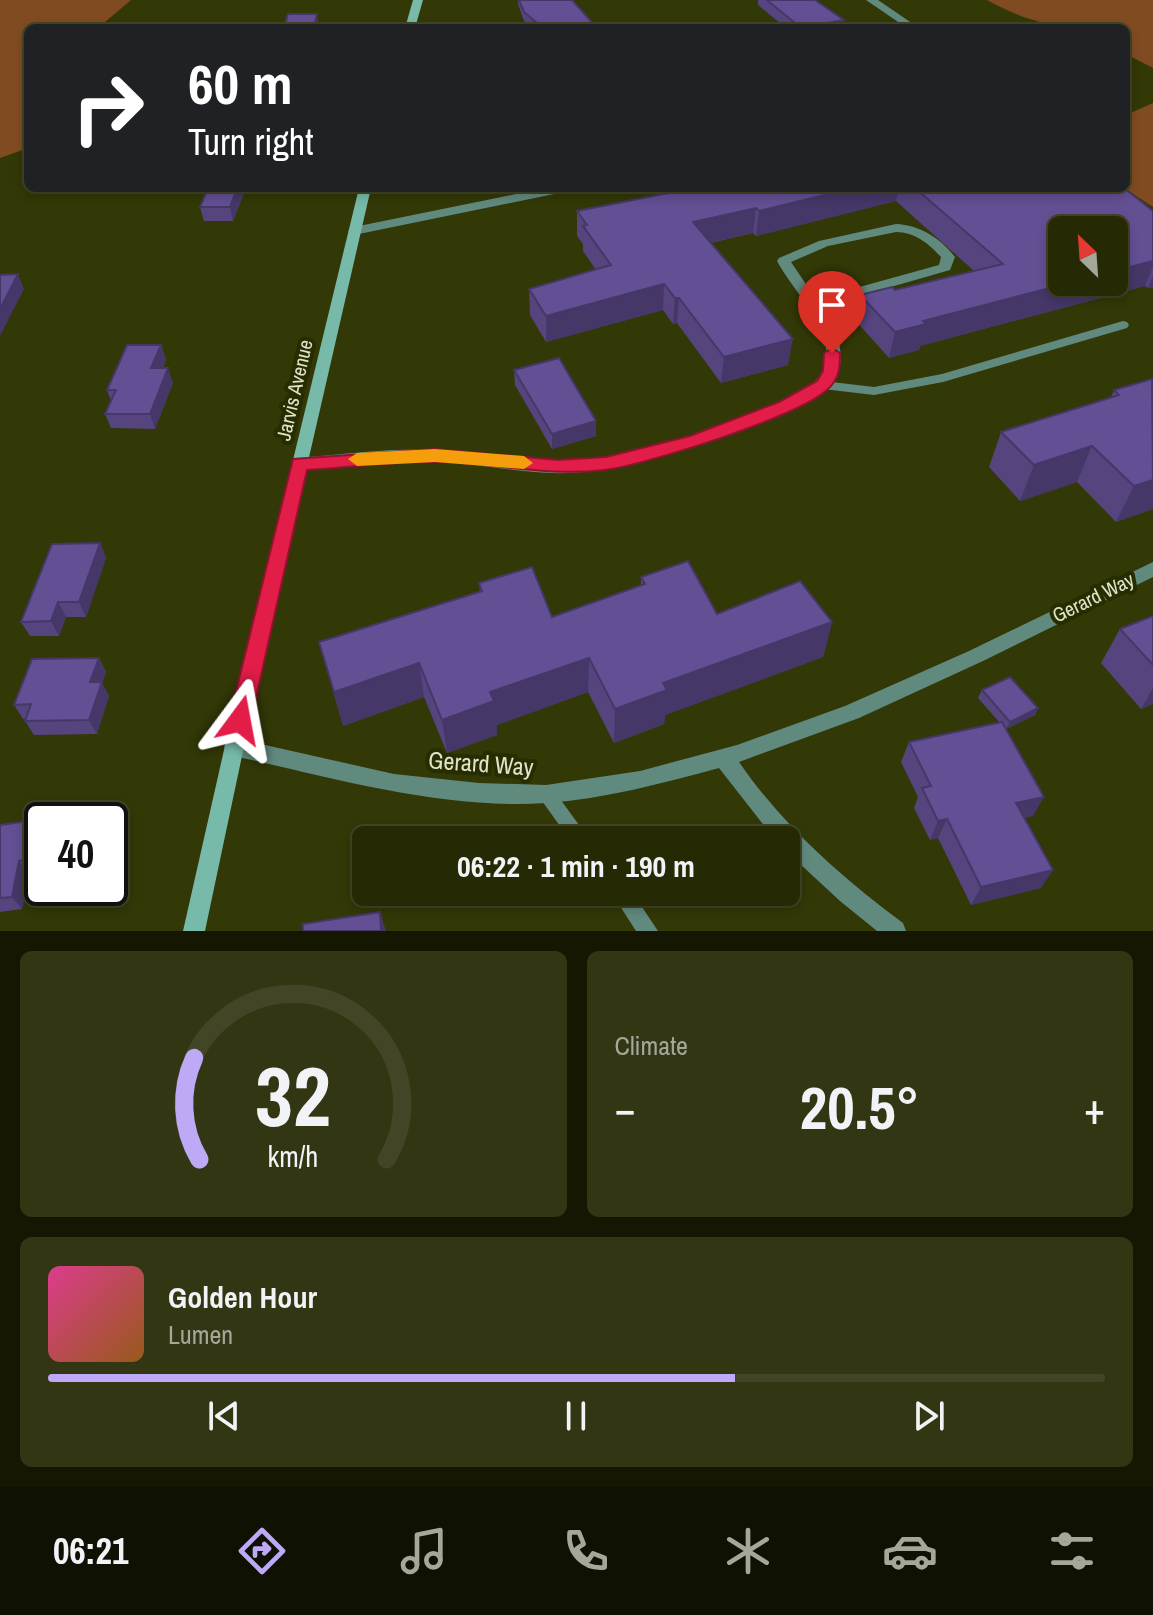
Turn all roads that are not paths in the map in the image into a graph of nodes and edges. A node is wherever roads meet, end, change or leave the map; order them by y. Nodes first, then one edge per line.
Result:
1 (418, 0) edge
2 (871, 0) edge
3 (411, 24) edge
4 (908, 24) edge
5 (364, 192) edge
6 (544, 192) edge
7 (354, 231) junction
8 (815, 304) junction
9 (1123, 325) dead end
10 (823, 385) junction
11 (299, 464) junction
12 (1153, 569) edge
13 (234, 747) junction
14 (724, 758) junction
15 (546, 794) junction
16 (570, 826) edge
17 (631, 906) edge
18 (194, 931) edge
19 (648, 931) edge
20 (895, 931) edge

1 - 3 street
2 - 4 street
5 - 7 street, Jarvis Avenue
6 - 7 street
7 - 11 street, Jarvis Avenue
8 - 8 street
8 - 10 street
9 - 10 lane
10 - 11 street
11 - 13 street, Jarvis Avenue
12 - 14 street, Gerard Way
13 - 15 street, Gerard Way
13 - 18 street, Jarvis Avenue
14 - 15 street, Gerard Way
14 - 20 street
15 - 16 lane
17 - 19 lane

